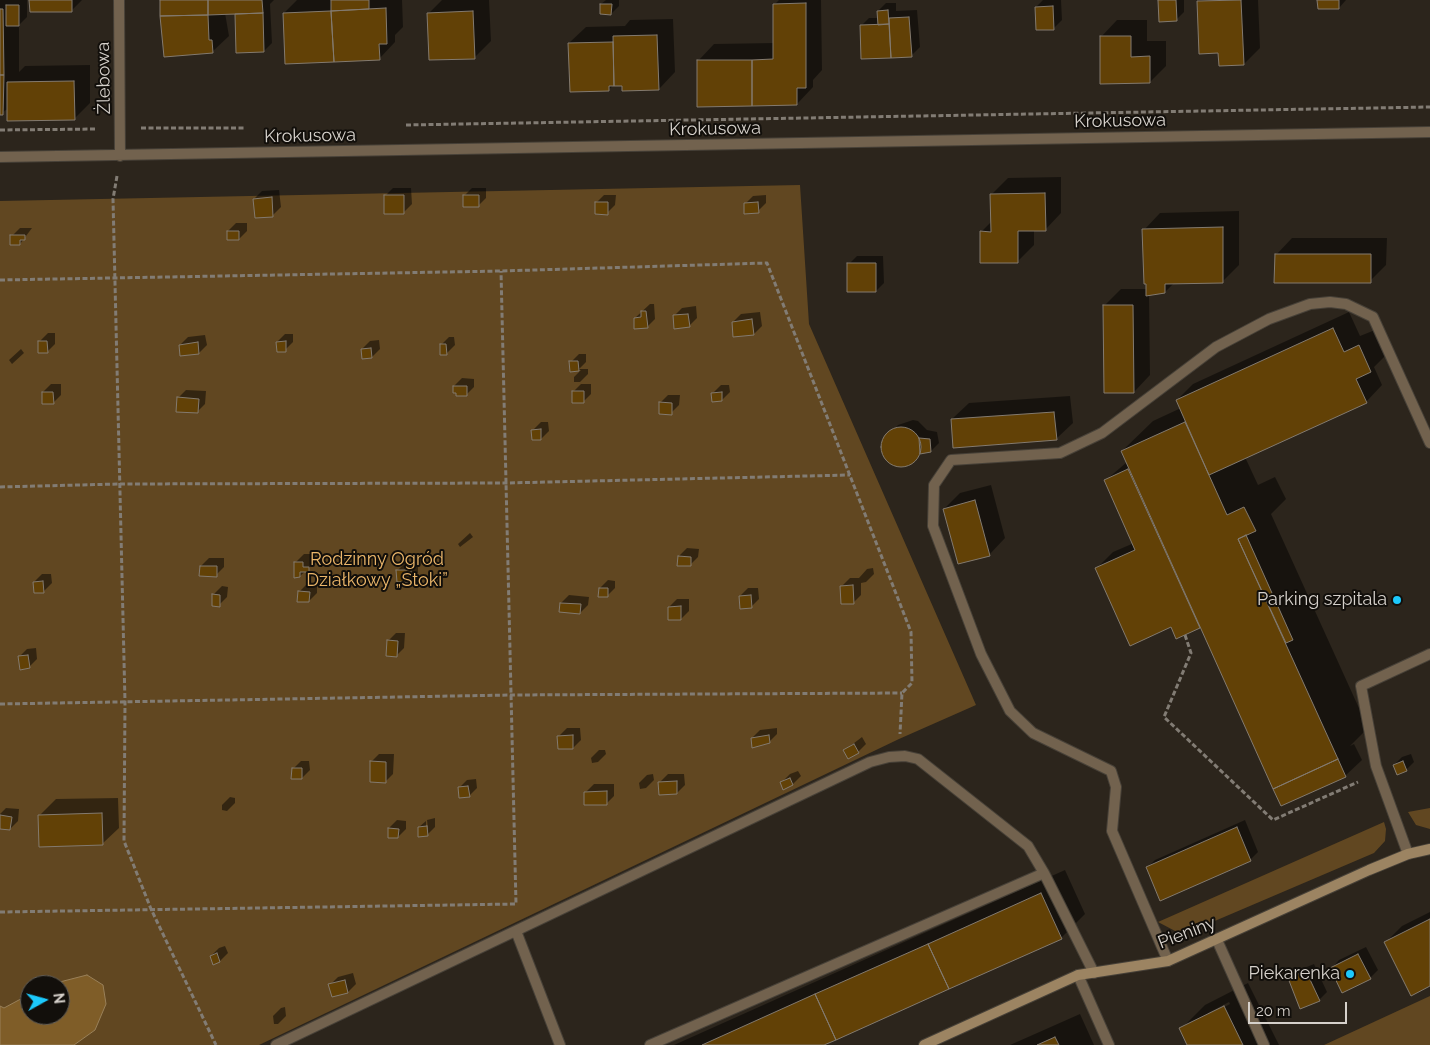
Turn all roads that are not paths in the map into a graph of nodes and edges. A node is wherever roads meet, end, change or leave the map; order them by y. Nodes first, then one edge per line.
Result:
1 (119, 0) edge
2 (1430, 132) edge
3 (120, 156) junction
4 (0, 157) edge
5 (1430, 443) edge
6 (1430, 654) edge
7 (1430, 848) edge
8 (1408, 854) junction
9 (1044, 873) junction
10 (516, 931) junction
11 (1217, 940) junction
12 (1168, 961) junction
13 (1094, 973) junction
14 (1078, 975) junction
15 (276, 1045) edge
16 (560, 1045) edge
17 (650, 1045) edge
18 (924, 1045) edge
19 (1108, 1045) edge
20 (1264, 1045) edge

1 - 3 street, Żlebowa
2 - 3 street, Krokusowa
3 - 4 street, Krokusowa
5 - 12 street
6 - 8 street
7 - 8 street, Pieniny
8 - 11 street, Pieniny
9 - 10 street
9 - 13 street
9 - 17 street
10 - 15 street
10 - 16 street
11 - 12 street, Pieniny
11 - 20 street
12 - 13 street, Pieniny
13 - 14 street, Pieniny
14 - 18 street, Pieniny
14 - 19 street

